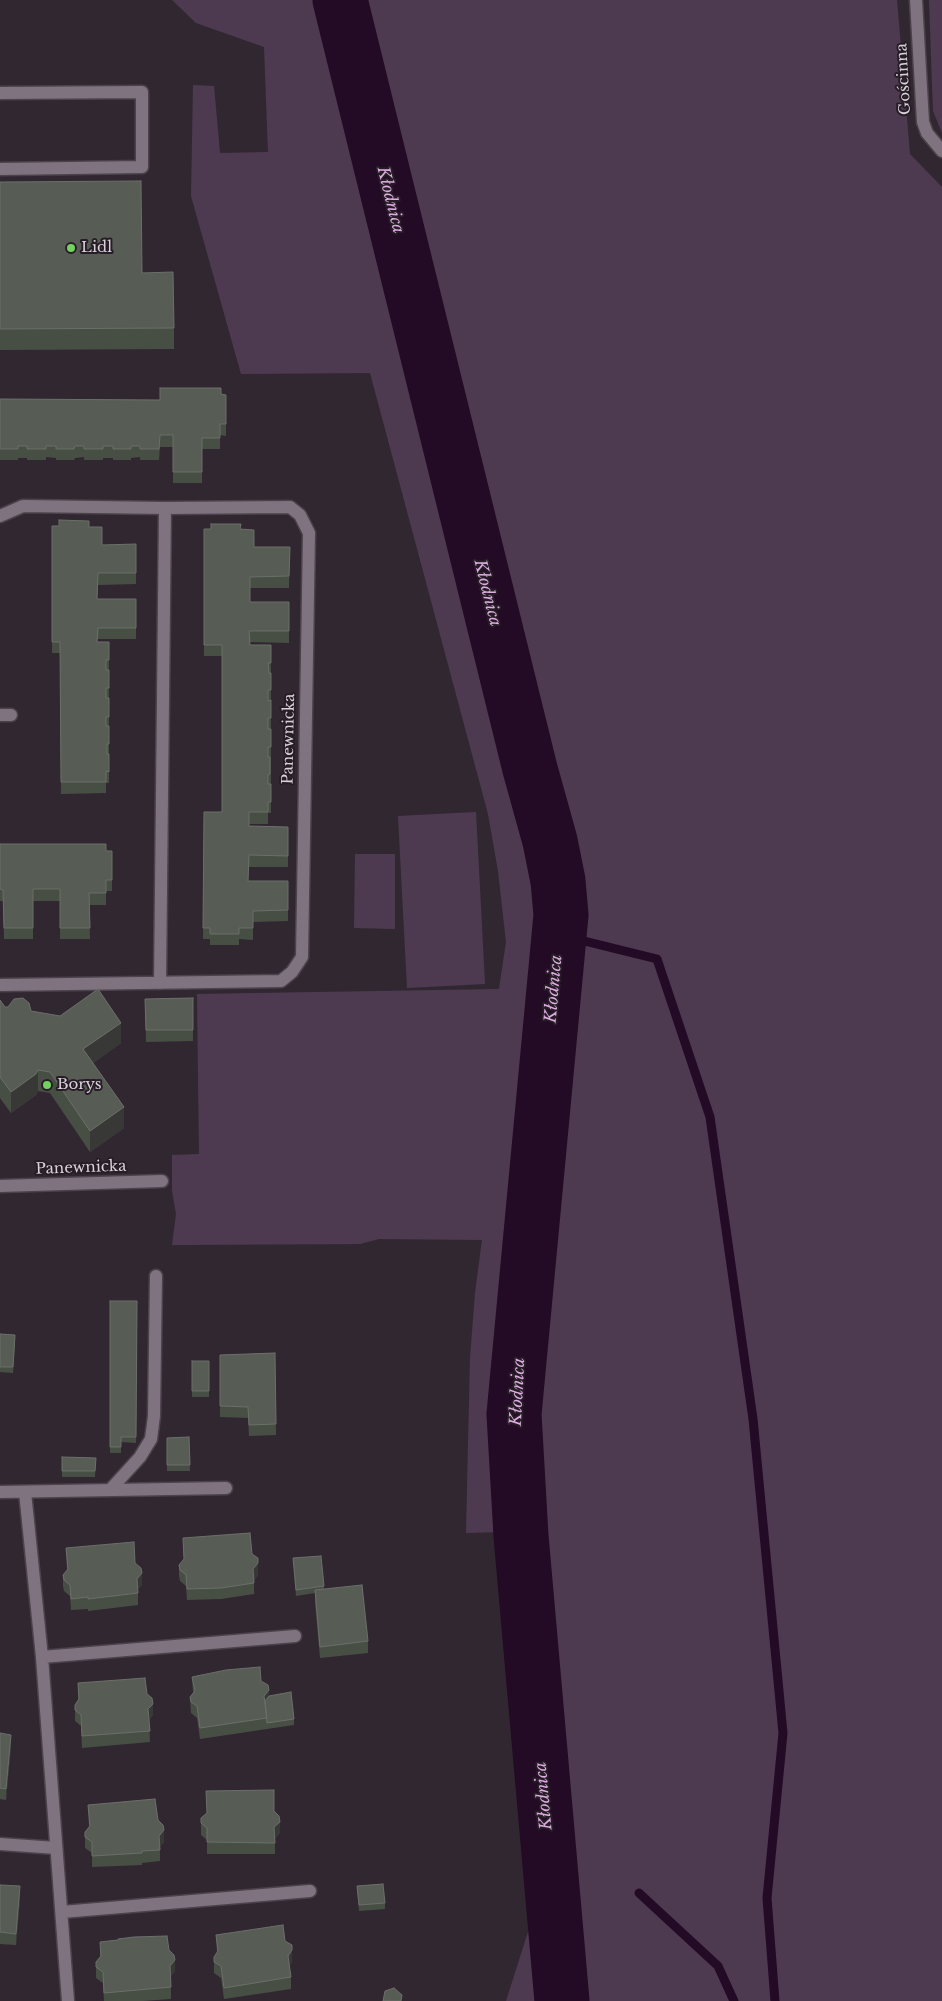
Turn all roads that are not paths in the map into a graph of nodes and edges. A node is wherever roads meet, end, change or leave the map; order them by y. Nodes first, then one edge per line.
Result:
1 (916, 0) edge
2 (0, 93) edge
3 (942, 151) edge
4 (0, 169) edge
5 (166, 508) junction
6 (0, 516) edge
7 (160, 983) junction
8 (0, 985) edge
9 (162, 1181) dead end
10 (0, 1186) edge
11 (156, 1276) dead end
12 (226, 1488) dead end
13 (110, 1490) junction
14 (0, 1492) edge
15 (25, 1492) junction
16 (295, 1636) dead end
17 (42, 1657) junction
18 (0, 1844) edge
19 (56, 1848) junction
20 (310, 1891) dead end
21 (62, 1912) junction
22 (68, 2001) edge

1 - 3 street, Gościnna
2 - 4 street
5 - 6 street, Panewnicka
5 - 7 street
5 - 7 street, Panewnicka
7 - 8 street, Panewnicka
9 - 10 street, Panewnicka
11 - 13 street
12 - 13 street
13 - 15 street
14 - 15 street
15 - 17 street
16 - 17 street
17 - 19 street
18 - 19 street
19 - 21 street
20 - 21 street
21 - 22 street

